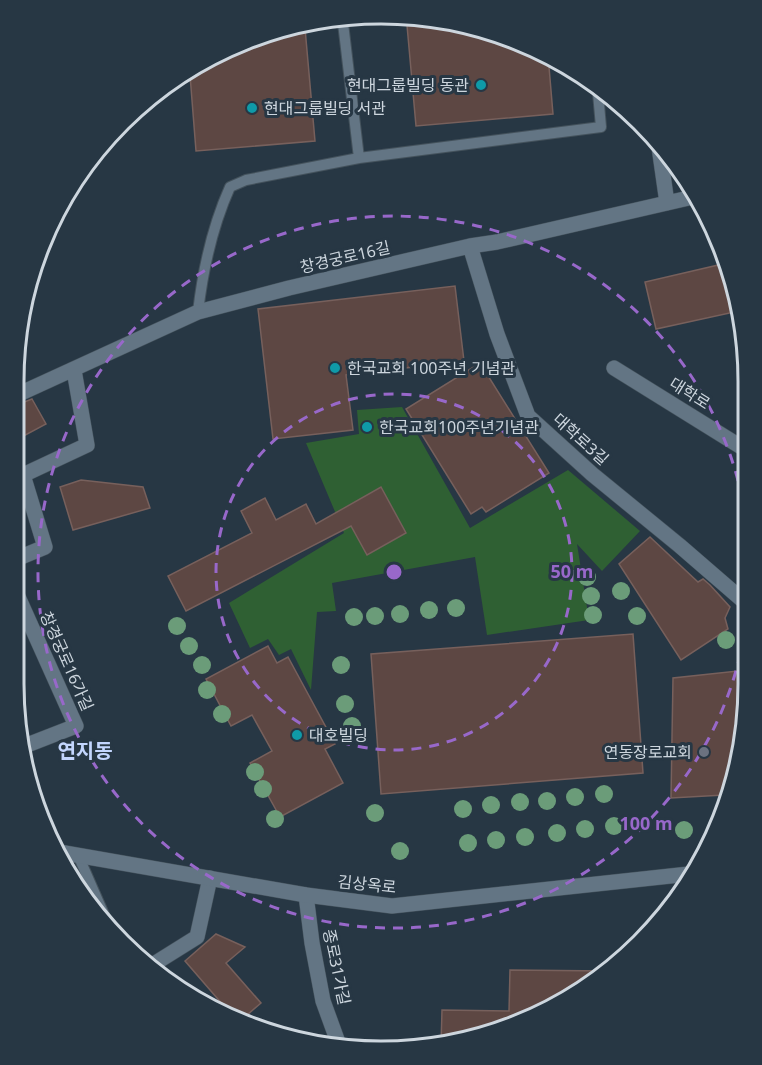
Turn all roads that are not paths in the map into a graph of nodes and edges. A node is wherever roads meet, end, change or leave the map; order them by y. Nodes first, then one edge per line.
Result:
1 (343, 26) edge
2 (598, 98) edge
3 (359, 158) junction
4 (661, 160) edge
5 (688, 198) edge
6 (667, 203) junction
7 (470, 246) junction
8 (198, 312) junction
9 (614, 368) dead end
10 (74, 370) junction
11 (24, 392) edge
12 (738, 445) edge
13 (24, 476) edge
14 (24, 479) edge
15 (24, 556) edge
16 (738, 596) edge
17 (24, 610) edge
18 (29, 744) edge
19 (67, 853) edge
20 (78, 855) junction
21 (682, 875) edge
22 (210, 878) junction
23 (306, 895) junction
24 (98, 901) edge
25 (158, 962) edge
26 (336, 1038) edge

1 - 3 lane
2 - 3 lane
3 - 8 lane
4 - 6 street
5 - 6 street, 창경궁로16길
6 - 7 street, 창경궁로16길
7 - 8 street, 창경궁로16길
7 - 16 street, 대학로3길
8 - 10 street, 창경궁로16길
9 - 12 street, 대학로
10 - 11 street, 창경궁로16길
10 - 13 street
14 - 15 street
17 - 18 street, 창경궁로16가길
19 - 20 street, 김상옥로
20 - 22 street, 김상옥로
20 - 24 lane
21 - 23 street, 김상옥로
22 - 23 street, 김상옥로
22 - 25 street
23 - 26 street, 종로31가길

